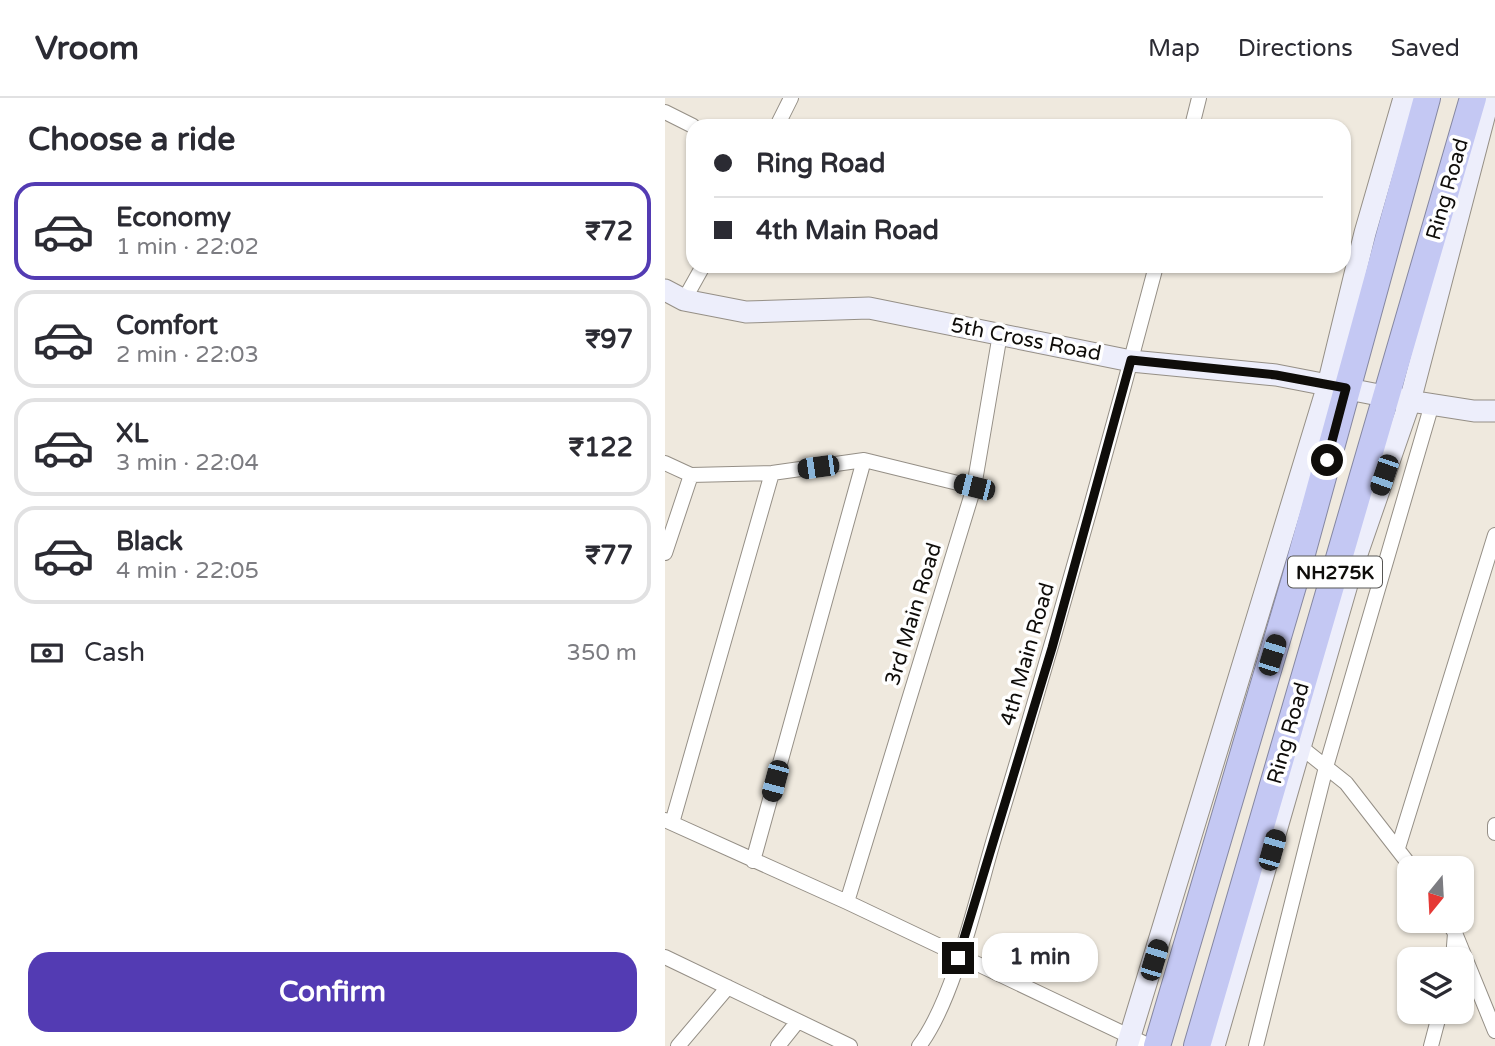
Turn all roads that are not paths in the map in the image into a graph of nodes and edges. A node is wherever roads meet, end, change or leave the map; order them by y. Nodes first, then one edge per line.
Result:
1 (791, 98) edge
2 (1199, 98) edge
3 (1404, 98) edge
4 (1427, 98) edge
5 (1473, 98) edge
6 (1489, 98) edge
7 (665, 112) edge
8 (780, 119) edge
9 (1194, 119) edge
10 (686, 122) edge
11 (699, 273) edge
12 (1154, 273) edge
13 (665, 289) edge
14 (684, 300) junction
15 (1000, 334) junction
16 (1131, 360) junction
17 (1337, 387) junction
18 (1399, 398) junction
19 (1432, 404) junction
20 (1485, 411) edge
21 (1495, 425) edge
22 (864, 460) junction
23 (665, 463) edge
24 (772, 473) junction
25 (691, 475) junction
26 (974, 487) junction
27 (1495, 535) edge
28 (665, 553) edge
29 (1302, 748) junction
30 (1326, 767) junction
31 (669, 821) edge
32 (1495, 825) edge
33 (1495, 833) edge
34 (1398, 848) junction
35 (1404, 856) edge
36 (753, 861) junction
37 (847, 902) junction
38 (1454, 933) edge
39 (665, 957) edge
40 (958, 958) junction
41 (728, 987) junction
42 (799, 1021) junction
43 (1437, 1024) edge
44 (1495, 1031) edge
45 (1135, 1043) edge
46 (678, 1046) edge
47 (778, 1046) edge
48 (850, 1046) edge
49 (919, 1046) edge
50 (1157, 1046) edge
51 (1198, 1046) edge
52 (1214, 1046) edge
53 (1256, 1046) edge
54 (1431, 1046) edge

1 - 8 street
2 - 9 street
3 - 17 street
4 - 17 highway, Ring Road / NH275K
5 - 18 highway, Ring Road / NH275K
6 - 18 street
7 - 10 street
11 - 14 street
12 - 16 street, 4th Main Road
13 - 14 street, 5th Cross Road
14 - 15 street, 5th Cross Road
15 - 16 street, 5th Cross Road
15 - 26 street, 3rd Main Road
16 - 17 street, 5th Cross Road
16 - 40 street, 4th Main Road
17 - 18 street, 5th Cross Road
17 - 45 street
17 - 50 highway, Ring Road / NH275K
18 - 19 street, 5th Cross Road
18 - 29 street
18 - 51 highway, Ring Road / NH275K
19 - 20 street, 5th Cross Road
19 - 30 street
20 - 21 street
22 - 24 street
22 - 26 street
22 - 36 street
23 - 25 street
24 - 25 street
24 - 31 street
25 - 28 street
26 - 37 street, 3rd Main Road
27 - 34 street
29 - 30 street
29 - 52 street
30 - 34 street
30 - 53 street
31 - 36 street
32 - 33 street
34 - 35 street
36 - 37 street
37 - 40 street
38 - 44 street
39 - 41 street
40 - 45 street
40 - 49 street, 4th Main Road
41 - 42 street
41 - 46 street
42 - 47 street
42 - 48 street
43 - 54 street

